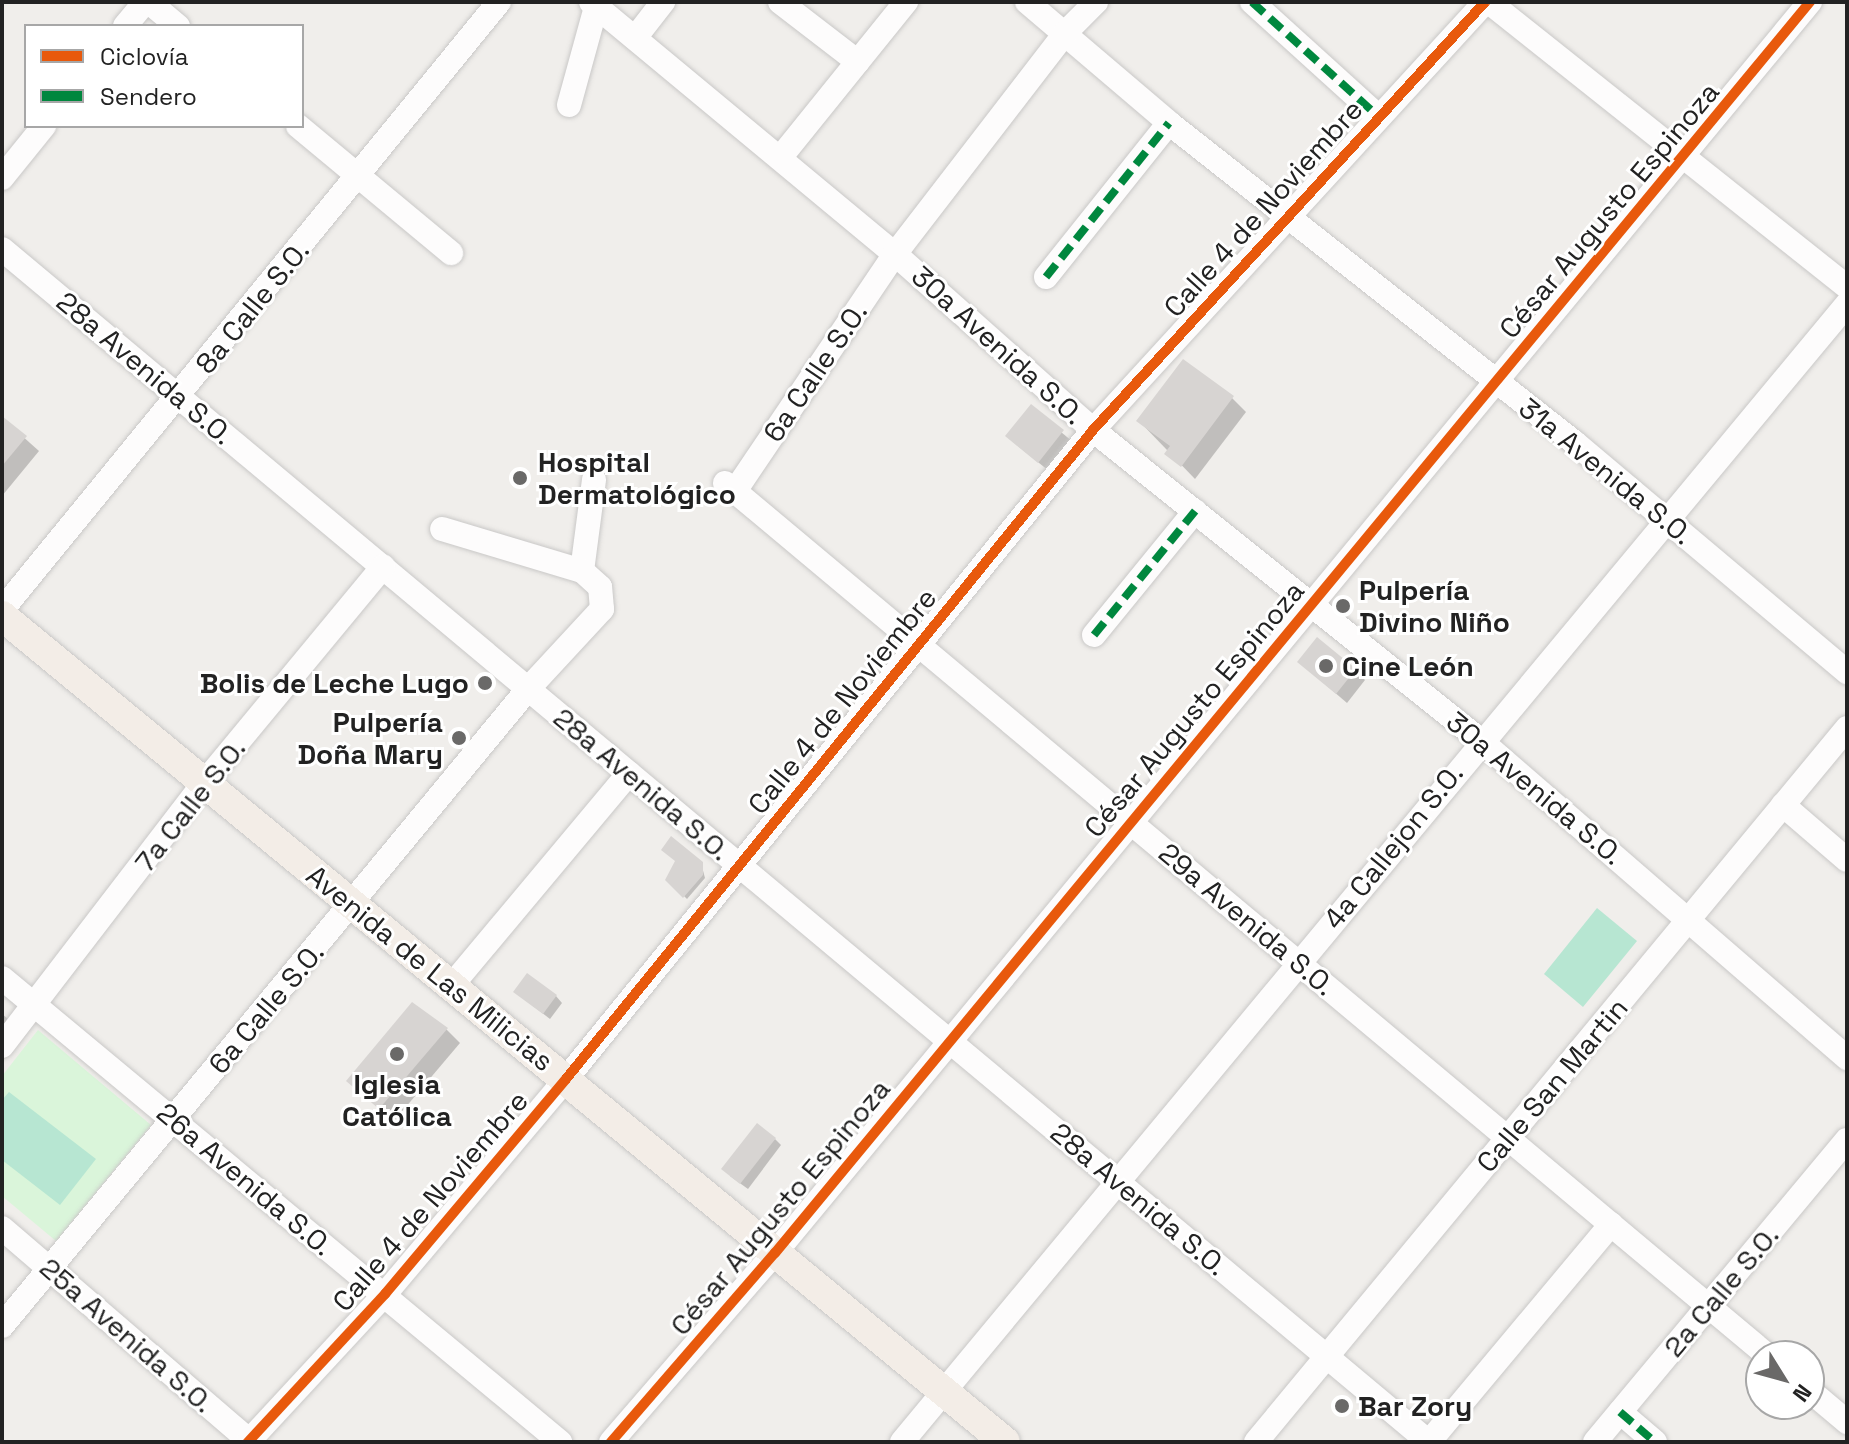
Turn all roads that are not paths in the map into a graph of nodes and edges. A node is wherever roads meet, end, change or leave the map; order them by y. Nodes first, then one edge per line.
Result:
1 (147, 2) edge
2 (499, 2) edge
3 (663, 2) edge
4 (780, 2) edge
5 (906, 2) edge
6 (1027, 2) edge
7 (1096, 2) edge
8 (1252, 2) edge
9 (1487, 2) edge
10 (1810, 2) edge
11 (593, 4) edge
12 (127, 24) edge
13 (175, 24) edge
14 (1065, 33) junction
15 (635, 38) junction
16 (858, 62) junction
17 (569, 105) dead end
18 (1379, 117) junction
19 (1169, 123) junction
20 (42, 128) edge
21 (300, 128) edge
22 (780, 158) junction
23 (1685, 160) junction
24 (2, 178) edge
25 (367, 184) junction
26 (1290, 214) junction
27 (2, 249) edge
28 (451, 253) dead end
29 (895, 254) junction
30 (1046, 277) dead end
31 (1847, 287) edge
32 (1847, 304) edge
33 (1497, 382) junction
34 (178, 396) junction
35 (1093, 430) junction
36 (594, 480) dead end
37 (730, 487) joint
38 (1195, 511) junction
39 (1666, 520) junction
40 (442, 529) dead end
41 (383, 567) junction
42 (582, 571) junction
43 (1312, 603) junction
44 (2, 610) edge
45 (2, 616) edge
46 (1094, 635) dead end
47 (918, 645) junction
48 (1847, 672) edge
49 (528, 689) junction
50 (1847, 728) edge
51 (1480, 740) junction
52 (629, 773) junction
53 (204, 783) junction
54 (1783, 805) junction
55 (1131, 823) junction
56 (1847, 860) edge
57 (739, 865) junction
58 (353, 905) junction
59 (1689, 919) junction
60 (1298, 962) junction
61 (2, 978) edge
62 (452, 985) junction
63 (35, 1006) junction
64 (950, 1042) junction
65 (2, 1046) edge
66 (1847, 1058) edge
67 (566, 1079) junction
68 (173, 1119) junction
69 (1508, 1138) junction
70 (1847, 1140) edge
71 (1117, 1181) junction
72 (1611, 1224) junction
73 (2, 1228) edge
74 (775, 1253) junction
75 (50, 1268) junction
76 (385, 1294) junction
77 (1708, 1306) junction
78 (2, 1326) edge
79 (1749, 1340) edge
80 (1327, 1356) junction
81 (944, 1392) junction
82 (1825, 1403) edge
83 (1620, 1412) junction
84 (1847, 1422) edge
85 (250, 1441) edge
86 (560, 1442) edge
87 (611, 1442) edge
88 (902, 1442) edge
89 (1005, 1442) edge
90 (1256, 1442) edge
91 (1429, 1442) edge
92 (1595, 1442) edge
93 (1655, 1442) edge

1 - 12 street
1 - 13 street
2 - 25 street, 8a Calle S.O.
3 - 15 street
4 - 16 street
5 - 16 street
6 - 14 street, 31a Avenida S.O.
7 - 14 street, 6a Calle S.O.
8 - 18 street
9 - 18 street, Calle 4 de Noviembre
9 - 23 street
10 - 23 street, César Augusto Espinoza
11 - 15 street, 30a Avenida S.O.
11 - 17 street
14 - 19 street, 31a Avenida S.O.
14 - 29 street, 6a Calle S.O.
15 - 22 street, 30a Avenida S.O.
16 - 22 street
18 - 26 street, Calle 4 de Noviembre
19 - 26 street, 31a Avenida S.O.
19 - 30 street
20 - 24 street
21 - 25 street
22 - 29 street, 30a Avenida S.O.
23 - 31 street
23 - 33 street, César Augusto Espinoza
25 - 28 street
25 - 34 street, 8a Calle S.O.
26 - 33 street, 31a Avenida S.O.
26 - 35 street, Calle 4 de Noviembre
27 - 34 street, 28a Avenida S.O.
29 - 35 street, 30a Avenida S.O.
29 - 37 street, 6a Calle S.O.
32 - 39 street, 4a Callejon S.O.
33 - 39 street, 31a Avenida S.O.
33 - 43 street, César Augusto Espinoza
34 - 41 street, 28a Avenida S.O.
34 - 44 street, 8a Calle S.O.
35 - 38 street, 30a Avenida S.O.
35 - 47 street, Calle 4 de Noviembre
36 - 42 street
37 - 47 street, 29a Avenida S.O.
38 - 43 street, 30a Avenida S.O.
38 - 46 street
39 - 48 street, 31a Avenida S.O.
39 - 51 street, 4a Callejon S.O.
40 - 42 street
41 - 49 street, 28a Avenida S.O.
41 - 53 street, 7a Calle S.O.
42 - 49 street, 6a Calle S.O.
43 - 51 street, 30a Avenida S.O.
43 - 55 street, César Augusto Espinoza
45 - 53 main road, Avenida de Las Milicias
47 - 55 street, 29a Avenida S.O.
47 - 57 street, Calle 4 de Noviembre
49 - 52 street, 28a Avenida S.O.
49 - 58 street, 6a Calle S.O.
50 - 54 street, Calle San Martin
51 - 59 street, 30a Avenida S.O.
51 - 60 street, 4a Callejon S.O.
52 - 57 street, 28a Avenida S.O.
52 - 62 street
53 - 58 main road, Avenida de Las Milicias
53 - 63 street, 7a Calle S.O.
54 - 56 street
54 - 59 street, Calle San Martin
55 - 60 street, 29a Avenida S.O.
55 - 64 street, César Augusto Espinoza
57 - 64 street, 28a Avenida S.O.
57 - 67 street, Calle 4 de Noviembre
58 - 62 main road, Avenida de Las Milicias
58 - 68 street, 6a Calle S.O.
59 - 66 street, 30a Avenida S.O.
59 - 69 street, Calle San Martin
60 - 69 street, 29a Avenida S.O.
60 - 71 street, 4a Callejon S.O.
61 - 63 street, 26a Avenida S.O.
62 - 67 main road, Avenida de Las Milicias
63 - 65 street, 7a Calle S.O.
63 - 68 street, 26a Avenida S.O.
64 - 71 street, 28a Avenida S.O.
64 - 74 street, César Augusto Espinoza
67 - 74 main road, Avenida de Las Milicias
67 - 76 street, Calle 4 de Noviembre
68 - 75 street, 6a Calle S.O.
68 - 76 street, 26a Avenida S.O.
69 - 72 street, 29a Avenida S.O.
69 - 80 street, Calle San Martin
70 - 77 street, 2a Calle S.O.
71 - 80 street, 28a Avenida S.O.
71 - 81 street, 4a Callejon S.O.
72 - 77 street, 29a Avenida S.O.
72 - 91 street
73 - 75 street, 25a Avenida S.O.
74 - 81 main road, Avenida de Las Milicias
74 - 87 street, César Augusto Espinoza
75 - 78 street, 6a Calle S.O.
75 - 85 street, 25a Avenida S.O.
76 - 85 street, Calle 4 de Noviembre
76 - 86 street, 26a Avenida S.O.
77 - 79 street, 29a Avenida S.O.
77 - 83 street, 2a Calle S.O.
80 - 90 street, Calle San Martin
80 - 91 street, 28a Avenida S.O.
81 - 88 street, 4a Callejon S.O.
81 - 89 main road, Avenida de Las Milicias
82 - 84 street
83 - 92 street, 2a Calle S.O.
83 - 93 street

